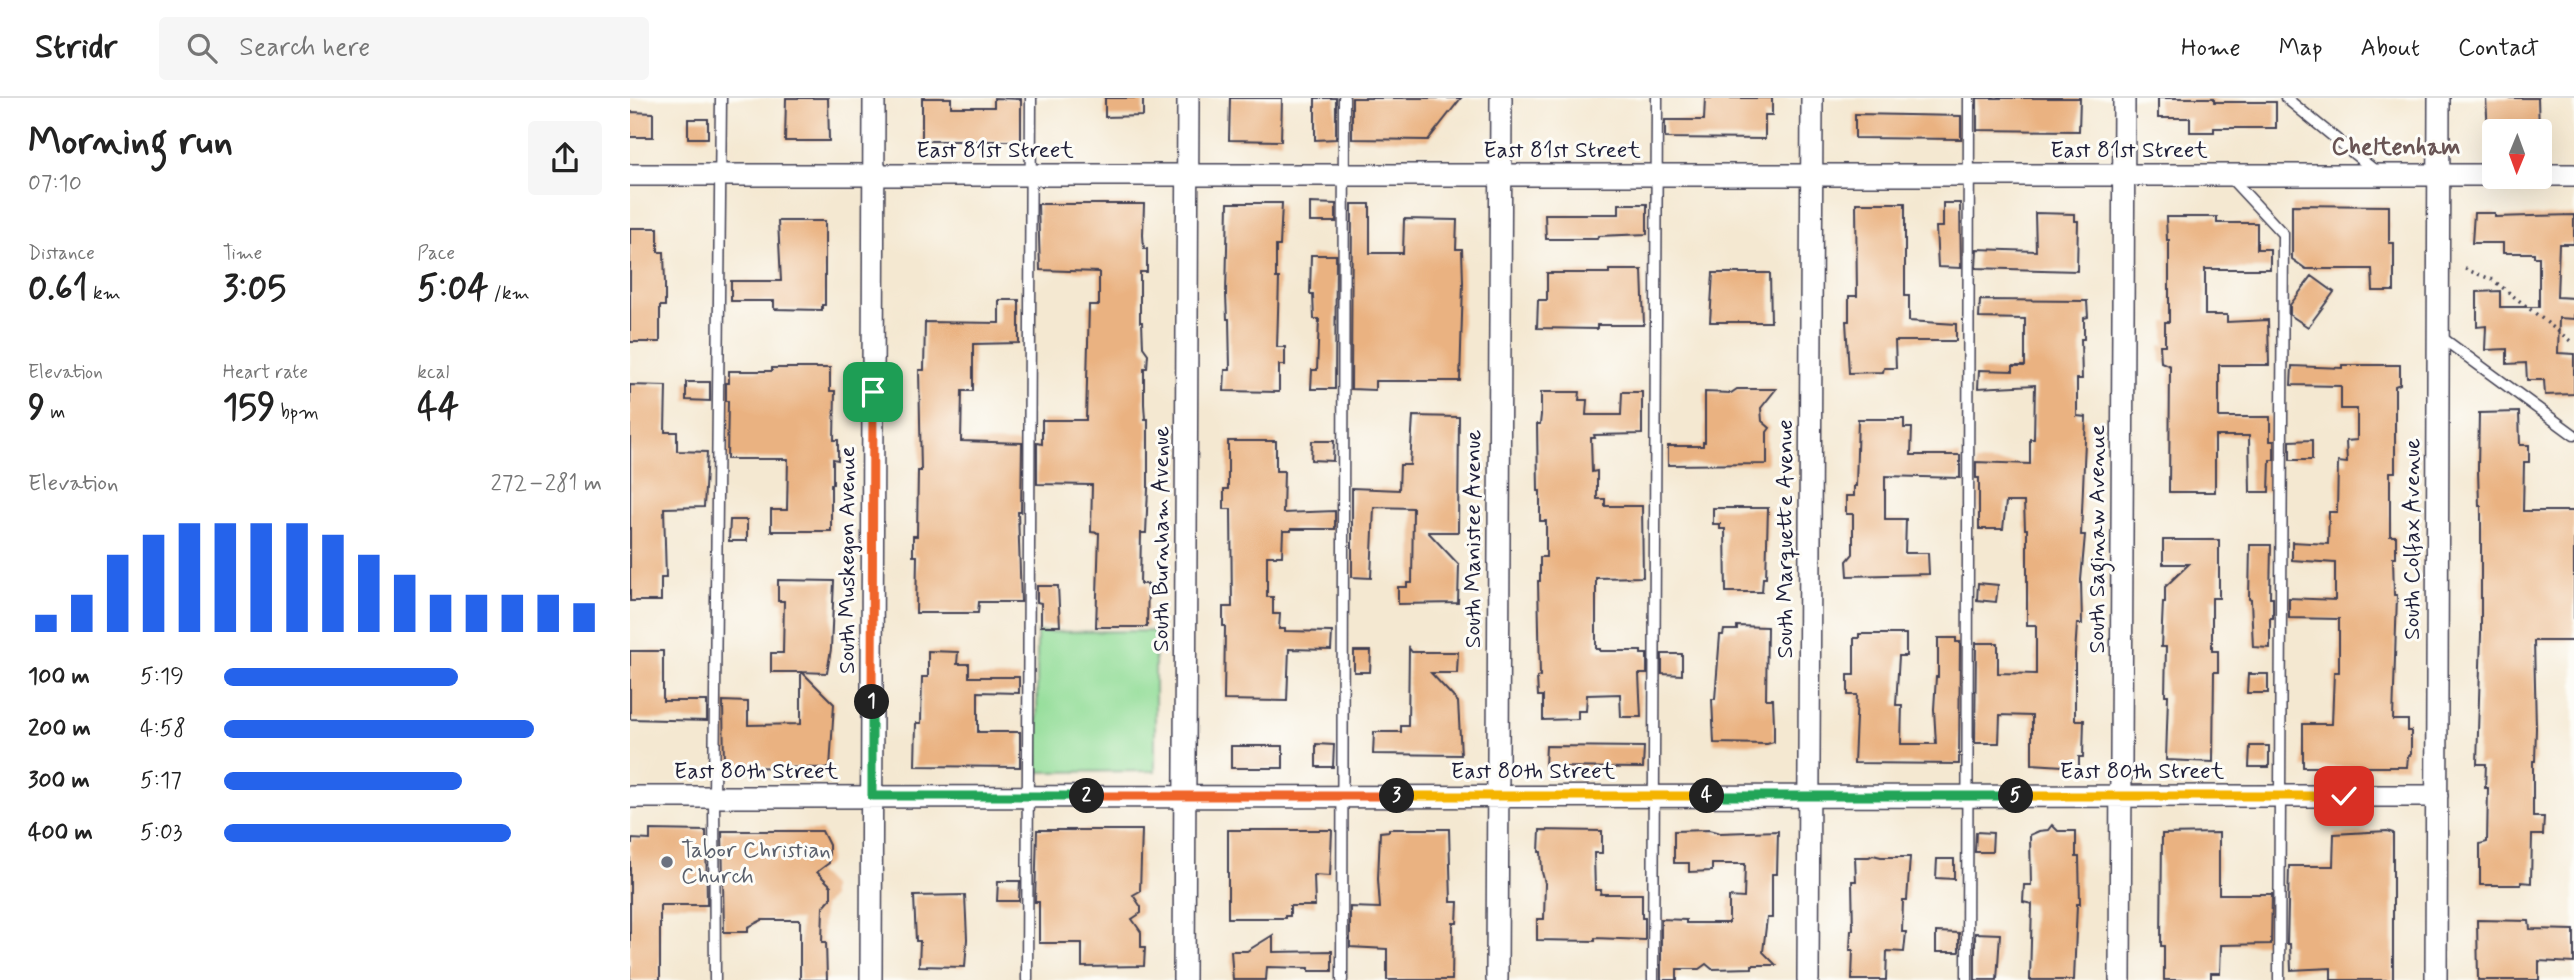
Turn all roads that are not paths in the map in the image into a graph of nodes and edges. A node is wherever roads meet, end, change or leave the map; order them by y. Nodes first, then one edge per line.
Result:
1 (721, 98) edge
2 (874, 98) edge
3 (1031, 98) edge
4 (1188, 98) edge
5 (1344, 98) edge
6 (1501, 98) edge
7 (1657, 98) edge
8 (1812, 98) edge
9 (1969, 98) edge
10 (2124, 98) edge
11 (2286, 98) edge
12 (2440, 98) edge
13 (630, 175) edge
14 (721, 175) junction
15 (873, 175) junction
16 (1031, 175) junction
17 (1188, 175) junction
18 (1344, 175) junction
19 (1500, 175) junction
20 (1658, 175) junction
21 (1812, 175) junction
22 (1969, 175) junction
23 (2124, 175) junction
24 (2227, 175) junction
25 (2380, 175) junction
26 (2439, 175) junction
27 (2482, 175) edge
28 (2552, 175) edge
29 (2574, 175) edge
30 (2438, 335) junction
31 (2574, 435) edge
32 (714, 796) junction
33 (872, 796) junction
34 (1028, 796) junction
35 (1185, 796) junction
36 (1342, 796) junction
37 (1497, 796) junction
38 (1652, 796) junction
39 (1809, 796) junction
40 (1967, 796) junction
41 (2121, 796) junction
42 (2280, 796) junction
43 (2437, 796) junction
44 (630, 797) edge
45 (715, 980) edge
46 (871, 980) edge
47 (1027, 980) edge
48 (1184, 980) edge
49 (1342, 980) edge
50 (1497, 980) edge
51 (1653, 980) edge
52 (1808, 980) edge
53 (1967, 980) edge
54 (2120, 980) edge
55 (2279, 980) edge
56 (2436, 980) edge

1 - 14 lane
2 - 15 street, South Muskegon Avenue
3 - 16 lane
4 - 17 street, South Burnham Avenue
5 - 18 lane
6 - 19 street, South Manistee Avenue
7 - 20 lane
8 - 21 street, South Marquette Avenue
9 - 22 lane
10 - 23 street, South Saginaw Avenue
11 - 25 lane
12 - 26 street, South Colfax Avenue
13 - 14 street, East 81st Street
14 - 15 street, East 81st Street
14 - 32 lane
15 - 16 street, East 81st Street
15 - 33 street, South Muskegon Avenue
16 - 17 street, East 81st Street
16 - 34 lane
17 - 18 street, East 81st Street
17 - 35 street, South Burnham Avenue
18 - 19 street, East 81st Street
18 - 36 lane
19 - 20 street, East 81st Street
19 - 37 street, South Manistee Avenue
20 - 21 street, East 81st Street
20 - 38 lane
21 - 22 street, East 81st Street
21 - 39 street, South Marquette Avenue
22 - 23 street, East 81st Street
22 - 40 lane
23 - 24 street, East 81st Street
23 - 41 street, South Saginaw Avenue
24 - 25 street, East 81st Street
24 - 42 lane
25 - 26 street, East 81st Street
26 - 27 street, East 81st Street
26 - 30 street, South Colfax Avenue
28 - 29 street
30 - 31 lane
30 - 43 street, South Colfax Avenue
32 - 33 street, East 80th Street
32 - 44 street, East 80th Street
32 - 45 lane
33 - 34 street, East 80th Street
33 - 46 street, South Muskegon Avenue
34 - 35 street, East 80th Street
34 - 47 lane
35 - 36 street, East 80th Street
35 - 48 street, South Burnham Avenue
36 - 37 street, East 80th Street
36 - 49 lane
37 - 38 street, East 80th Street
37 - 50 street, South Manistee Avenue
38 - 39 street, East 80th Street
38 - 51 lane
39 - 40 street, East 80th Street
39 - 52 street, South Marquette Avenue
40 - 41 street, East 80th Street
40 - 53 lane
41 - 42 street, East 80th Street
41 - 54 street, South Saginaw Avenue
42 - 43 street, East 80th Street
42 - 55 lane
43 - 56 street, South Colfax Avenue

